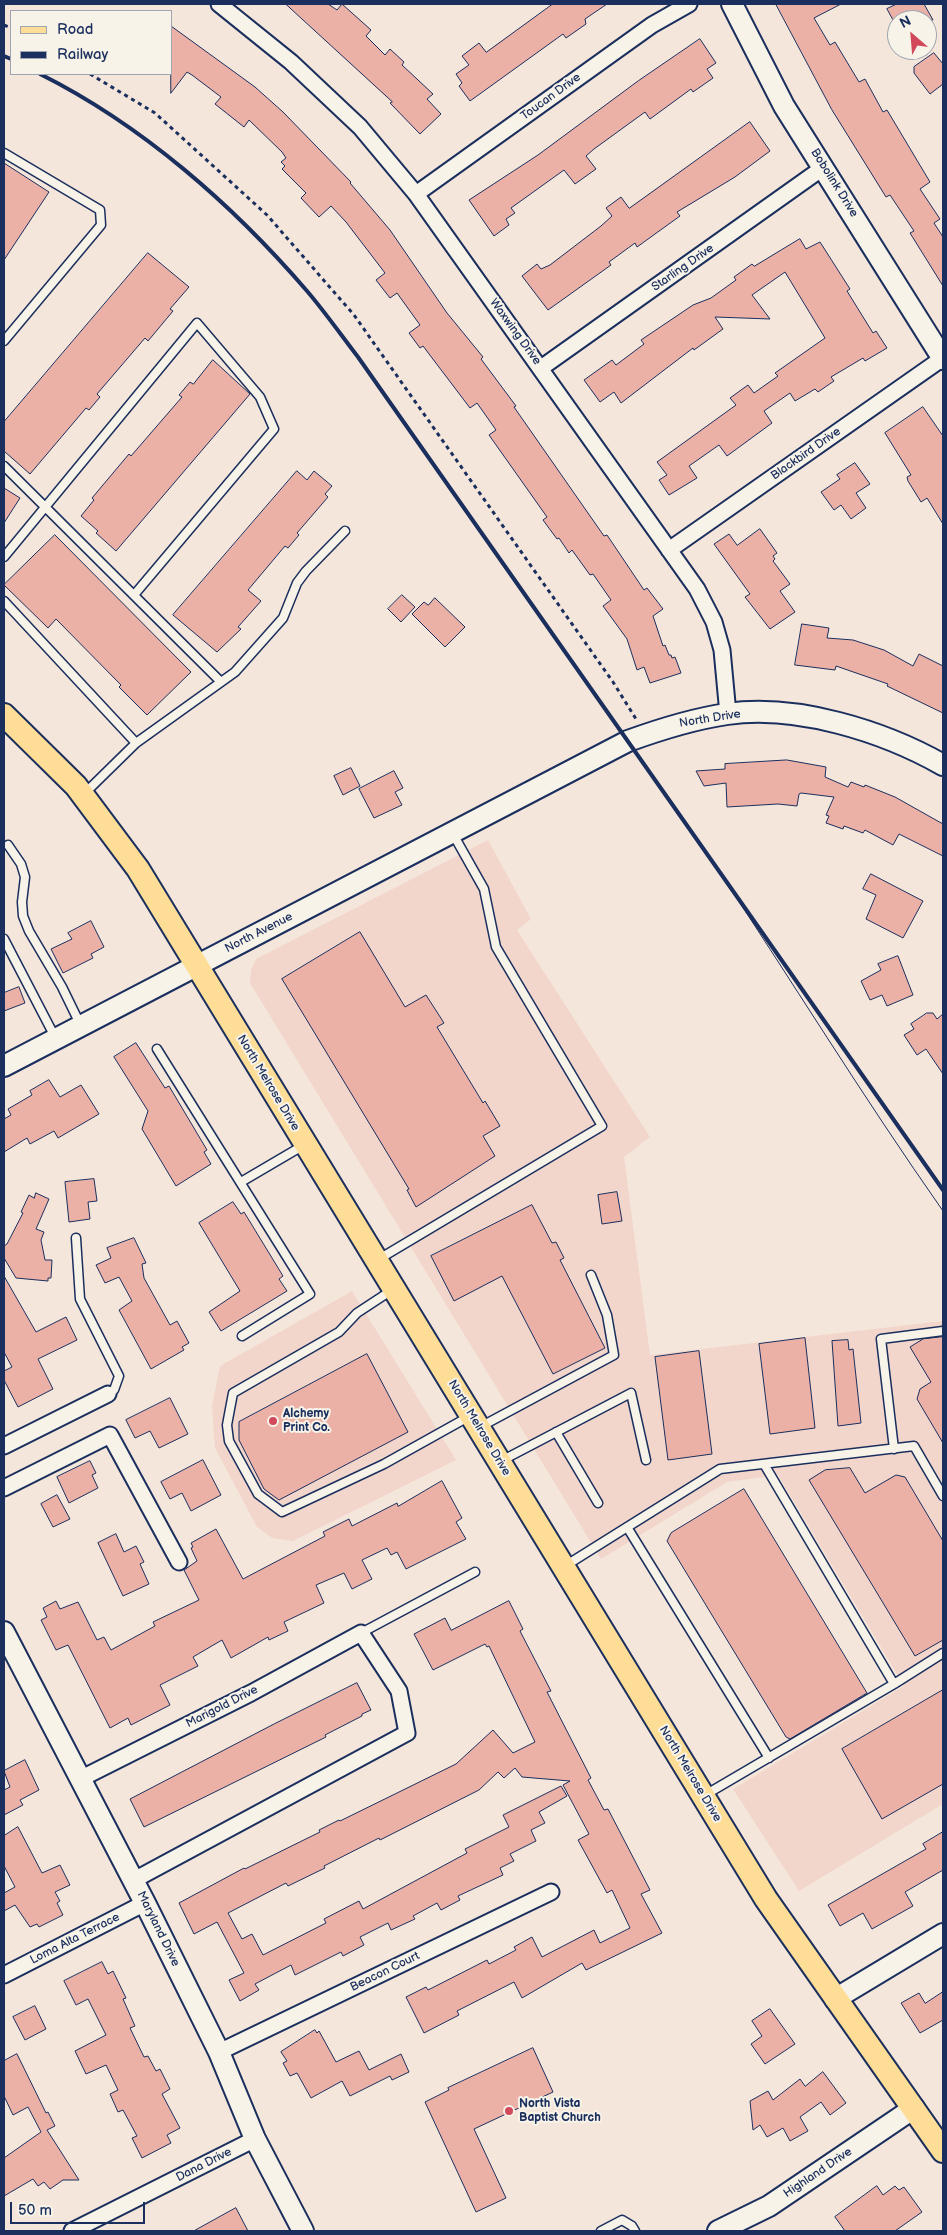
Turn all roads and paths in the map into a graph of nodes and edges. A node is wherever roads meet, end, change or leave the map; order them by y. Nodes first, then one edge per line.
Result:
1 (219, 4) edge
2 (689, 4) edge
3 (732, 4) edge
4 (92, 75) edge
5 (4, 153) edge
6 (824, 167) junction
7 (416, 194) junction
8 (4, 341) edge
9 (943, 358) edge
10 (541, 368) junction
11 (4, 466) edge
12 (45, 506) junction
13 (345, 531) dead end
14 (669, 550) junction
15 (4, 557) edge
16 (134, 595) junction
17 (4, 601) edge
18 (220, 680) junction
19 (728, 714) junction
20 (4, 715) edge
21 (645, 735) junction
22 (136, 743) junction
23 (943, 765) edge
24 (82, 795) junction
25 (515, 802) joint
26 (453, 834) junction
27 (8, 845) dead end
28 (4, 939) edge
29 (196, 966) junction
30 (81, 1026) junction
31 (56, 1039) junction
32 (157, 1049) dead end
33 (5, 1062) edge
34 (305, 1145) junction
35 (241, 1182) junction
36 (76, 1238) dead end
37 (376, 1261) junction
38 (591, 1275) dead end
39 (394, 1289) junction
40 (943, 1330) edge
41 (242, 1336) dead end
42 (108, 1394) joint
43 (474, 1422) junction
44 (556, 1432) junction
45 (4, 1446) edge
46 (894, 1449) junction
47 (646, 1460) dead end
48 (499, 1462) junction
49 (764, 1464) junction
50 (941, 1486) edge
51 (4, 1488) edge
52 (943, 1496) edge
53 (598, 1503) dead end
54 (627, 1527) junction
55 (179, 1562) dead end
56 (563, 1567) junction
57 (475, 1572) dead end
58 (4, 1632) edge
59 (361, 1633) junction
60 (943, 1653) edge
61 (894, 1684) junction
62 (769, 1758) junction
63 (82, 1778) junction
64 (703, 1796) junction
65 (134, 1880) junction
66 (551, 1892) dead end
67 (145, 1903) junction
68 (943, 1934) edge
69 (4, 1975) edge
70 (835, 1999) junction
71 (219, 2052) junction
72 (914, 2108) junction
73 (255, 2139) junction
74 (943, 2151) edge
75 (72, 2231) edge
76 (303, 2231) edge
77 (600, 2231) edge
78 (635, 2231) edge
79 (718, 2231) edge

1 - 7 street, Waxwing Drive
2 - 7 street, Toucan Drive
3 - 6 street, Bobolink Drive
4 - 21 path
5 - 8 lane
6 - 9 street, Bobolink Drive
6 - 10 street, Starling Drive
7 - 10 street, Waxwing Drive
9 - 14 street, Blackbird Drive
10 - 14 street, Waxwing Drive
11 - 12 lane
12 - 15 lane
12 - 16 lane
12 - 16 lane
13 - 18 lane
14 - 19 street, Waxwing Drive
16 - 18 lane
17 - 22 lane
18 - 22 lane
19 - 21 street, North Drive
19 - 23 street, North Drive
20 - 24 main road, North Melrose Drive
21 - 25 street, North Drive
22 - 24 lane
24 - 29 main road, North Melrose Drive
25 - 26 street, North Avenue
26 - 29 street, North Avenue
26 - 37 lane
27 - 30 lane
28 - 31 lane
29 - 30 street, North Avenue
29 - 34 main road, North Melrose Drive
30 - 31 street, North Avenue
31 - 33 street, North Avenue
32 - 35 lane
34 - 35 lane
34 - 37 main road, North Melrose Drive
35 - 41 lane
36 - 42 lane
37 - 39 main road, North Melrose Drive
38 - 43 lane
39 - 43 main road, North Melrose Drive
39 - 43 lane
40 - 46 lane
42 - 45 street
43 - 48 main road, North Melrose Drive
44 - 47 lane
44 - 48 lane
44 - 53 lane
46 - 49 lane
46 - 50 lane
48 - 56 main road, North Melrose Drive
49 - 54 lane
49 - 61 lane
50 - 52 lane
51 - 55 street
54 - 56 lane
54 - 62 lane
56 - 64 main road, North Melrose Drive
57 - 59 lane
58 - 63 street, Maryland Drive
59 - 63 street, Marigold Drive
59 - 65 street
60 - 61 lane
61 - 62 lane
62 - 64 lane
63 - 65 street, Maryland Drive
64 - 70 main road, North Melrose Drive
65 - 67 street, Maryland Drive
66 - 71 street, Beacon Court
67 - 69 street, Loma Alta Terrace
67 - 71 street, Maryland Drive
68 - 70 street
70 - 72 main road, North Melrose Drive
71 - 73 street, Maryland Drive
72 - 74 main road, North Melrose Drive
72 - 79 street, Highland Drive
73 - 75 street, Dana Drive
73 - 76 street, Maryland Drive
77 - 78 lane

